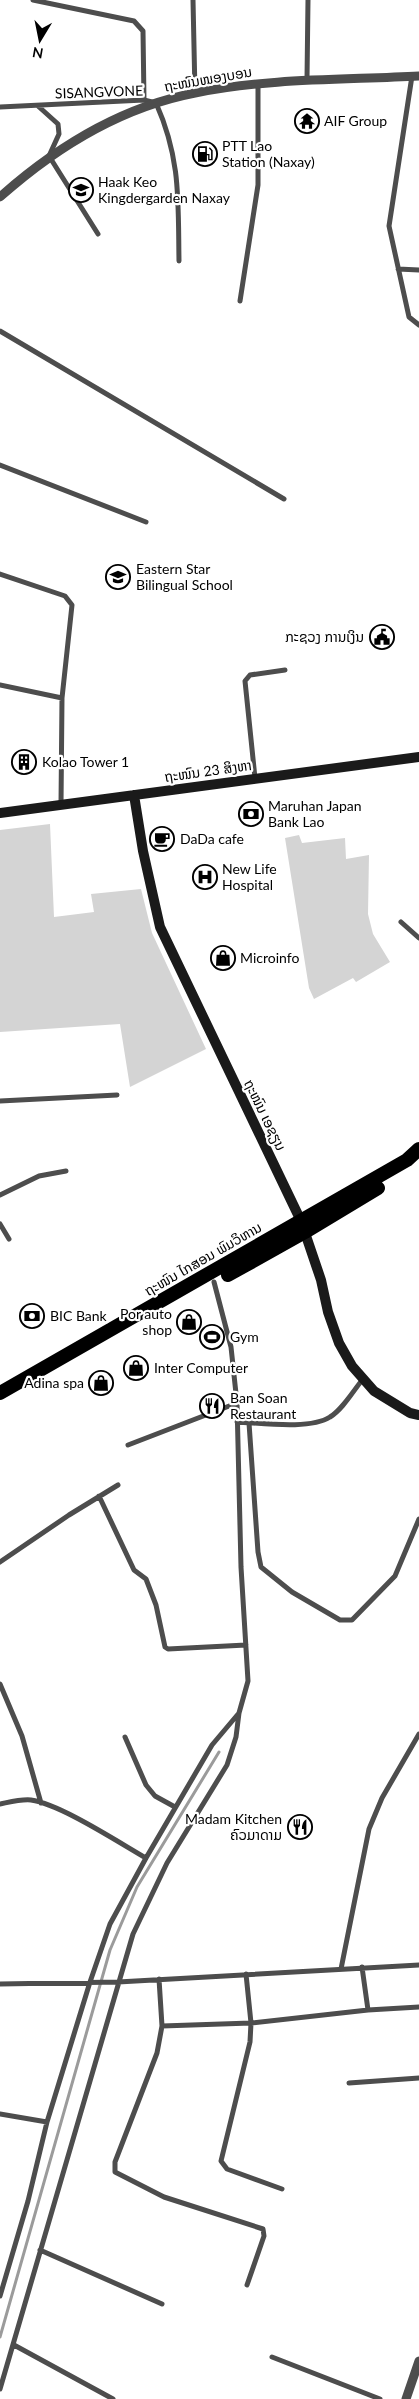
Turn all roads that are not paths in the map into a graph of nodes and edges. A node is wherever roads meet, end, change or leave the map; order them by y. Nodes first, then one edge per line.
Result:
1 (33, 0) edge
2 (193, 0) edge
3 (308, 0) edge
4 (416, 76) edge
5 (307, 79) junction
6 (258, 84) junction
7 (195, 93) junction
8 (144, 100) junction
9 (156, 103) junction
10 (38, 105) junction
11 (0, 107) edge
12 (49, 156) junction
13 (0, 197) edge
14 (98, 234) dead end
15 (179, 261) dead end
16 (398, 269) junction
17 (419, 270) edge
18 (240, 301) dead end
19 (419, 325) edge
20 (0, 330) edge
21 (0, 465) edge
22 (284, 498) dead end
23 (146, 522) dead end
24 (0, 574) edge
25 (285, 670) dead end
26 (0, 685) edge
27 (62, 698) junction
28 (419, 757) edge
29 (255, 778) junction
30 (134, 795) junction
31 (61, 806) junction
32 (0, 813) edge
33 (401, 922) dead end
34 (419, 938) edge
35 (117, 1095) dead end
36 (0, 1101) edge
37 (419, 1149) edge
38 (419, 1163) edge
39 (66, 1171) dead end
40 (0, 1195) edge
41 (0, 1224) edge
42 (303, 1227) junction
43 (9, 1238) dead end
44 (214, 1282) junction
45 (363, 1378) junction
46 (0, 1393) edge
47 (0, 1402) edge
48 (237, 1403) junction
49 (419, 1415) edge
50 (237, 1422) junction
51 (249, 1423) junction
52 (128, 1445) dead end
53 (118, 1485) dead end
54 (99, 1496) junction
55 (419, 1519) edge
56 (0, 1562) edge
57 (246, 1645) junction
58 (0, 1684) edge
59 (239, 1713) junction
60 (419, 1734) edge
61 (125, 1737) dead end
62 (41, 1802) junction
63 (0, 1804) edge
64 (175, 1807) junction
65 (146, 1858) junction
66 (419, 1964) edge
67 (362, 1967) junction
68 (342, 1969) junction
69 (246, 1974) junction
70 (159, 1979) junction
71 (90, 1982) junction
72 (118, 1982) junction
73 (0, 1984) edge
74 (419, 2007) edge
75 (368, 2010) junction
76 (251, 2023) junction
77 (162, 2026) junction
78 (419, 2078) edge
79 (349, 2083) dead end
80 (0, 2114) edge
81 (47, 2122) junction
82 (282, 2189) dead end
83 (40, 2250) junction
84 (247, 2285) dead end
85 (0, 2296) edge
86 (162, 2304) dead end
87 (14, 2345) junction
88 (272, 2357) dead end
89 (419, 2361) edge
90 (415, 2384) edge
91 (0, 2390) edge
92 (113, 2399) edge
93 (380, 2399) edge
94 (406, 2399) edge

1 - 8 street
2 - 7 street
3 - 5 street
4 - 5 street, ຖະໜົນໜອງບອນ
4 - 16 street
5 - 6 street, ຖະໜົນໜອງບອນ
6 - 7 street, ຖະໜົນໜອງບອນ
6 - 18 street
7 - 9 street, ຖະໜົນໜອງບອນ
8 - 9 street, SISANGVONE
8 - 10 street, SISANGVONE
9 - 12 street, ຖະໜົນໜອງບອນ
9 - 15 street, SISANGVONE
10 - 11 street, SISANGVONE
10 - 12 street
12 - 13 street, ຖະໜົນໜອງບອນ
12 - 14 street
16 - 17 street
16 - 19 street
20 - 22 street
21 - 23 street
24 - 27 street
25 - 29 street
26 - 27 street
27 - 31 street
28 - 29 main road, ຖະໜົນ 23 ສິງຫາ
29 - 30 main road, ຖະໜົນ 23 ສິງຫາ
30 - 31 main road, ຖະໜົນ 23 ສິງຫາ
30 - 42 main road, ຖະໜົນ ເອຊຽນ
31 - 32 main road, ຖະໜົນ 23 ສິງຫາ
33 - 34 street
35 - 36 street
37 - 42 highway, ຖະໜົນ ໄກສອນ ພົມວິຫານ
38 - 42 highway, ຖະໜົນ ໄກສອນ ພົມວິຫານ
39 - 40 street
41 - 43 street
42 - 44 highway, ຖະໜົນ ໄກສອນ ພົມວິຫານ
42 - 45 main road, ຖະໜົນ ເອຊຽນ
42 - 46 highway, ຖະໜົນ ໄກສອນ ພົມວິຫານ
44 - 47 highway, ຖະໜົນ ໄກສອນ ພົມວິຫານ
44 - 48 street
45 - 49 main road, ຖະໜົນ ເອຊຽນ
45 - 51 street
48 - 50 street
48 - 52 street
50 - 51 street
50 - 57 street
51 - 55 street
53 - 54 street
54 - 56 street
54 - 57 street
57 - 59 street
58 - 62 street
59 - 64 street
59 - 72 street
60 - 68 street
61 - 64 street
62 - 63 street
62 - 65 street
64 - 65 street
65 - 71 street
66 - 67 street
67 - 68 street
67 - 75 street
68 - 69 street
69 - 70 street
69 - 76 street
70 - 72 street
70 - 77 street
71 - 72 street
71 - 73 street
71 - 81 street
72 - 83 street
74 - 75 street
75 - 76 street
76 - 77 street
76 - 82 street
77 - 84 street
78 - 79 street
80 - 81 street
81 - 85 street
83 - 86 street
83 - 87 street
87 - 91 street
87 - 92 street
88 - 93 street
89 - 90 street
90 - 94 street

